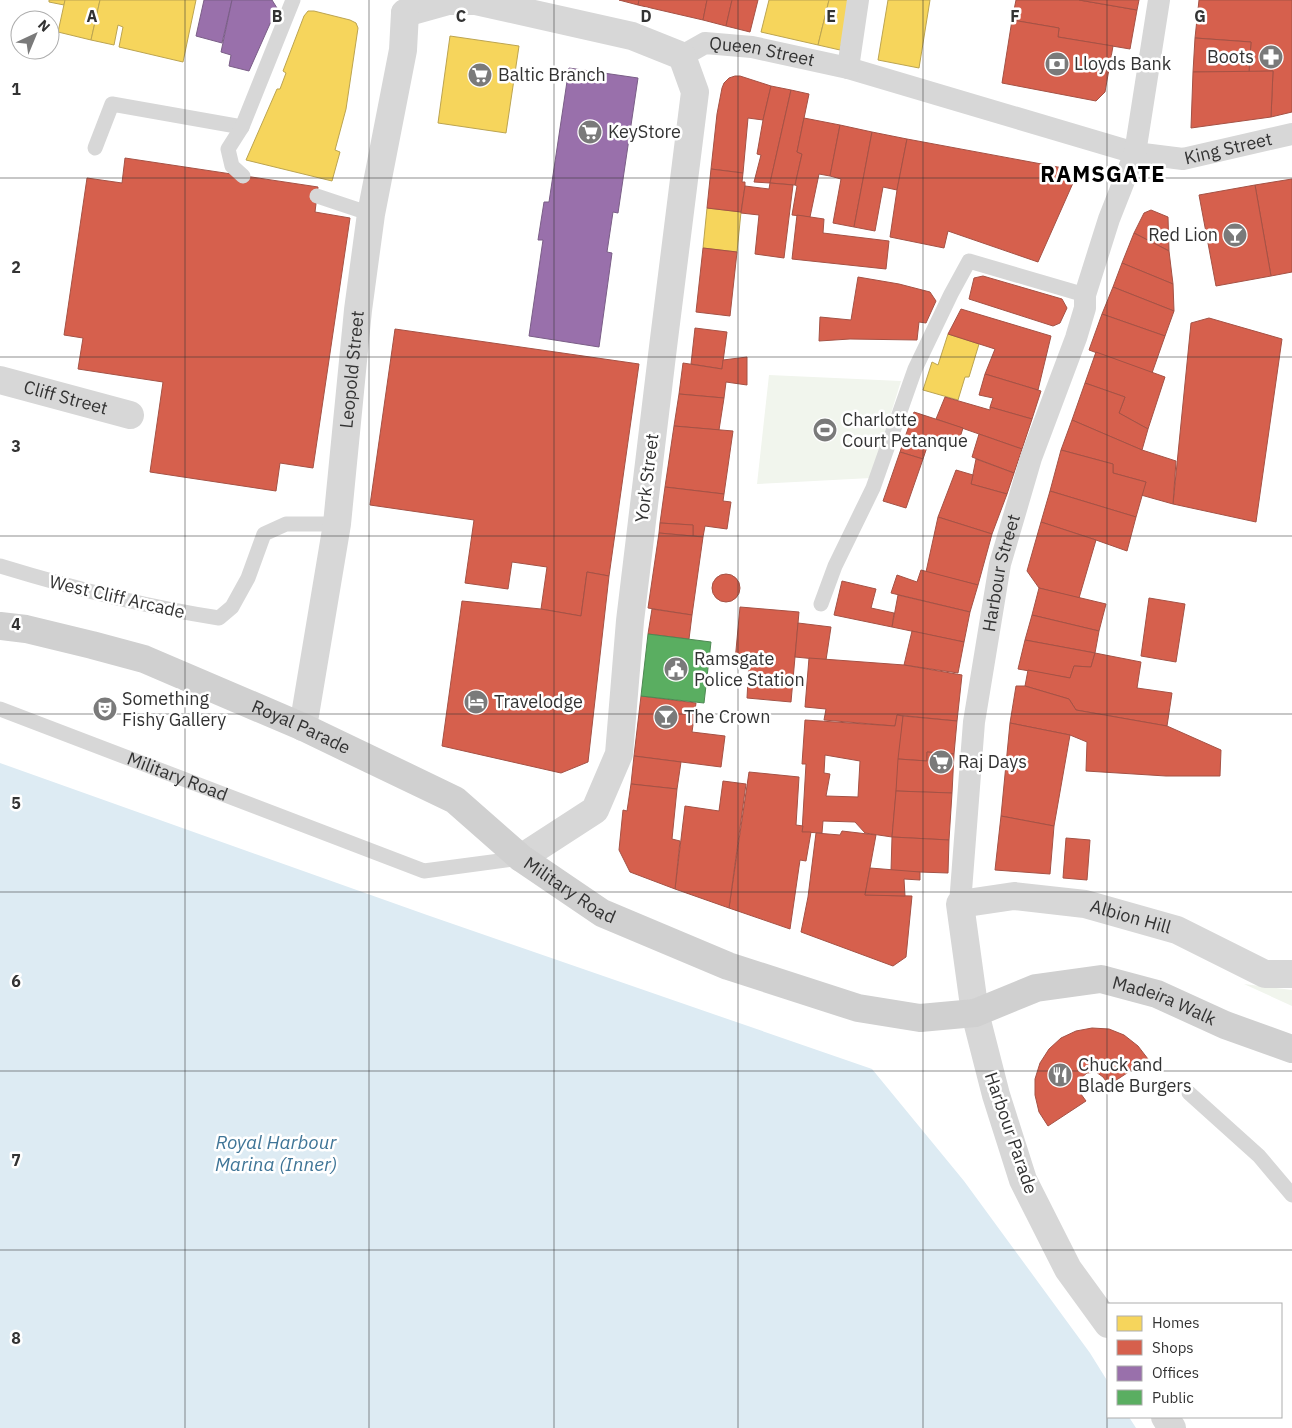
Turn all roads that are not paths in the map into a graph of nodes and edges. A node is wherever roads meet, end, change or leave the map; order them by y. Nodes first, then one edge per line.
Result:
1 (293, 0) edge
2 (858, 0) edge
3 (1159, 0) edge
4 (399, 6) edge
5 (682, 56) junction
6 (848, 68) junction
7 (242, 127) junction
8 (1292, 134) edge
9 (95, 148) dead end
10 (1135, 153) junction
11 (243, 176) dead end
12 (317, 196) dead end
13 (371, 214) junction
14 (1084, 295) junction
15 (0, 380) edge
16 (130, 415) dead end
17 (337, 524) junction
18 (0, 566) edge
19 (820, 604) dead end
20 (0, 626) edge
21 (0, 709) edge
22 (303, 727) junction
23 (521, 858) junction
24 (960, 904) junction
25 (1292, 974) edge
26 (975, 1012) junction
27 (1292, 1049) edge
28 (1189, 1093) dead end
29 (1292, 1195) edge
30 (1107, 1323) edge

1 - 7 lane
2 - 6 street
3 - 10 street, Harbour Street
4 - 5 street, Queen Street
4 - 13 street, Leopold Street
5 - 6 street, Queen Street
5 - 23 street, York Street
6 - 10 street, Queen Street
7 - 9 lane
7 - 11 lane
8 - 10 street, King Street
10 - 14 street, Harbour Street
12 - 13 lane
13 - 17 street, Leopold Street
14 - 19 lane
14 - 24 street, Harbour Street
15 - 16 street, Cliff Street
17 - 18 lane, West Cliff Arcade
17 - 22 street, Leopold Street
20 - 22 main road, Royal Parade
21 - 23 lane, Military Road
22 - 23 main road, Royal Parade
23 - 26 main road, Military Road
24 - 25 street, Albion Hill
24 - 26 street, Harbour Street
26 - 27 main road, Madeira Walk
26 - 30 street, Harbour Parade
28 - 29 lane

